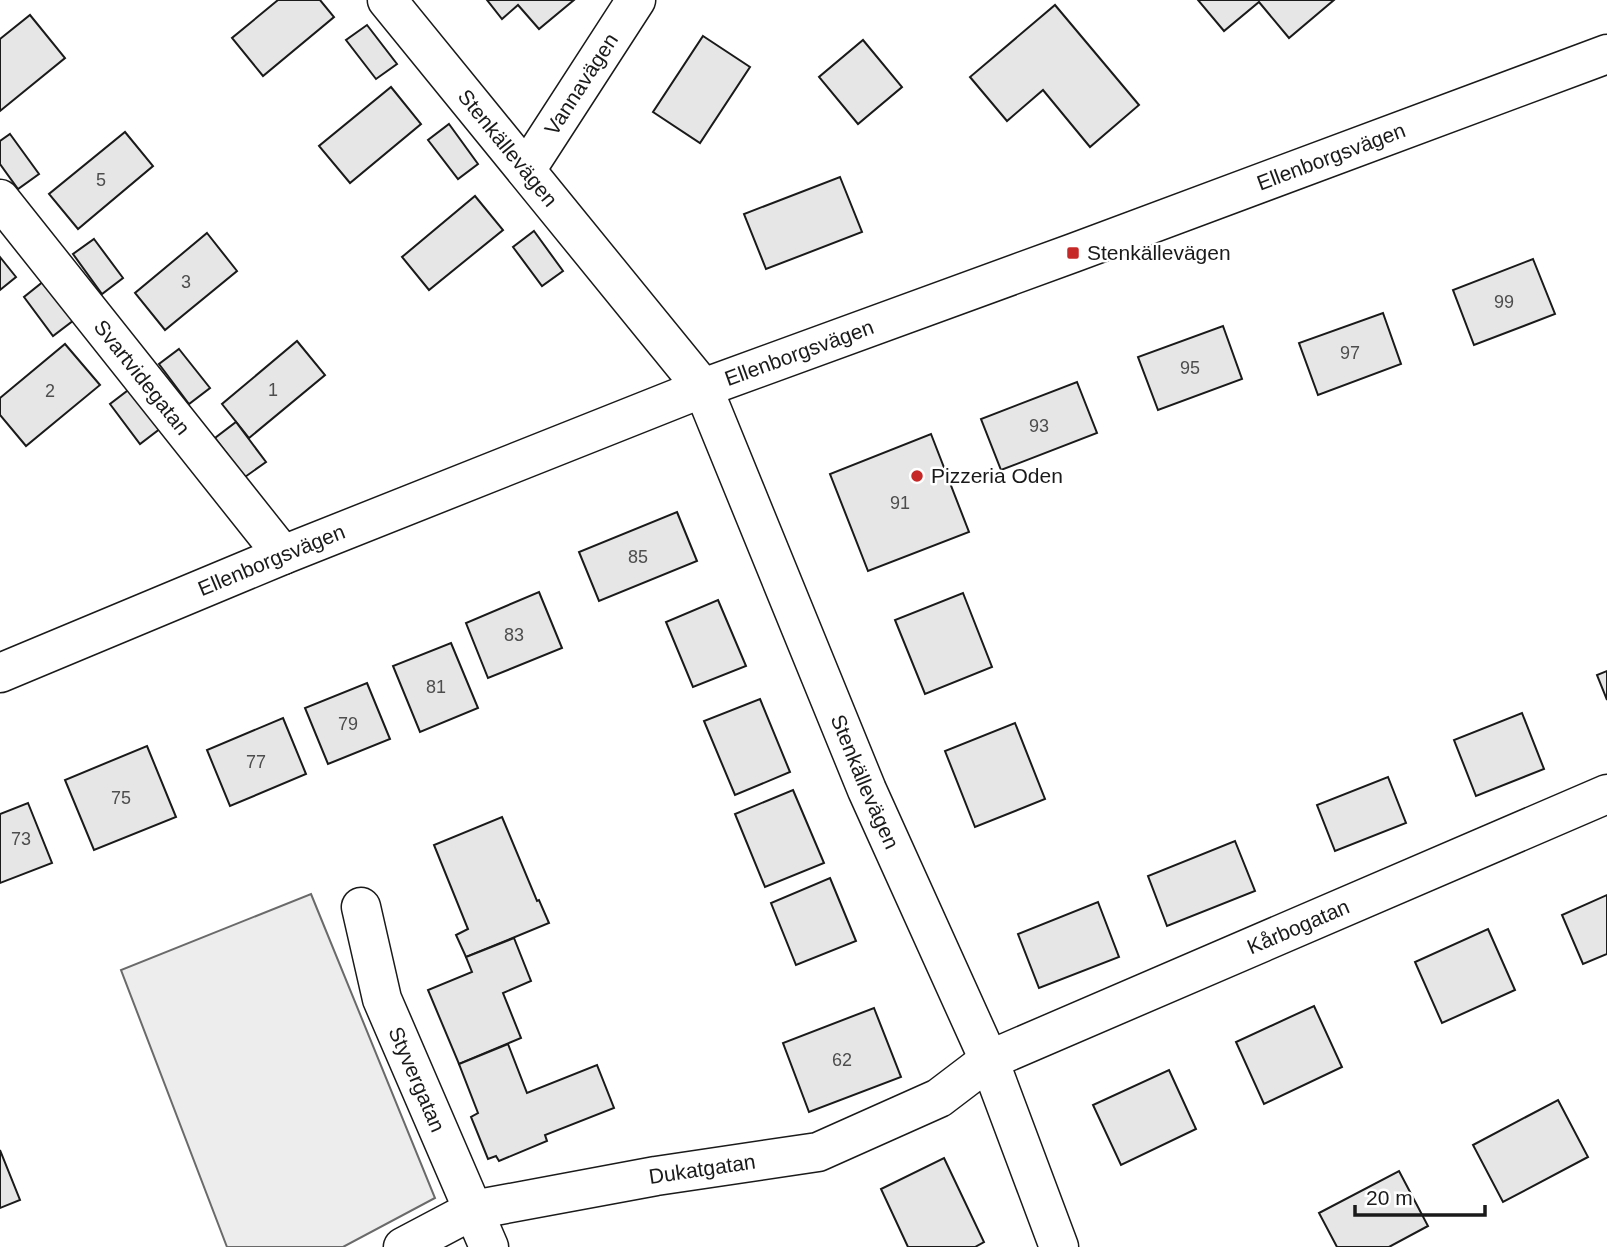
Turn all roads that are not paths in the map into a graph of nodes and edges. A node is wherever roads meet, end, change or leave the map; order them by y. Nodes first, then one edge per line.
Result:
1 (387, 0) edge
2 (636, 0) edge
3 (1607, 54) edge
4 (526, 170) junction
5 (0, 199) edge
6 (703, 388) junction
7 (283, 555) junction
8 (0, 673) edge
9 (1607, 794) edge
10 (361, 908) dead end
11 (989, 1060) junction
12 (473, 1210) junction
13 (403, 1247) edge
14 (489, 1247) edge
15 (1059, 1247) edge

1 - 4 street, Stenkällevägen
2 - 4 street, Vannavägen
3 - 6 street, Ellenborgsvägen
4 - 6 street, Stenkällevägen
5 - 7 street, Svartvidegatan
6 - 7 street, Ellenborgsvägen
6 - 11 street, Stenkällevägen
7 - 8 street, Ellenborgsvägen
9 - 11 street, Kårbogatan
10 - 12 street, Styvergatan
11 - 12 street, Dukatgatan
11 - 15 street, Stenkällevägen
12 - 13 street, Dukatgatan
12 - 14 street, Styvergatan

